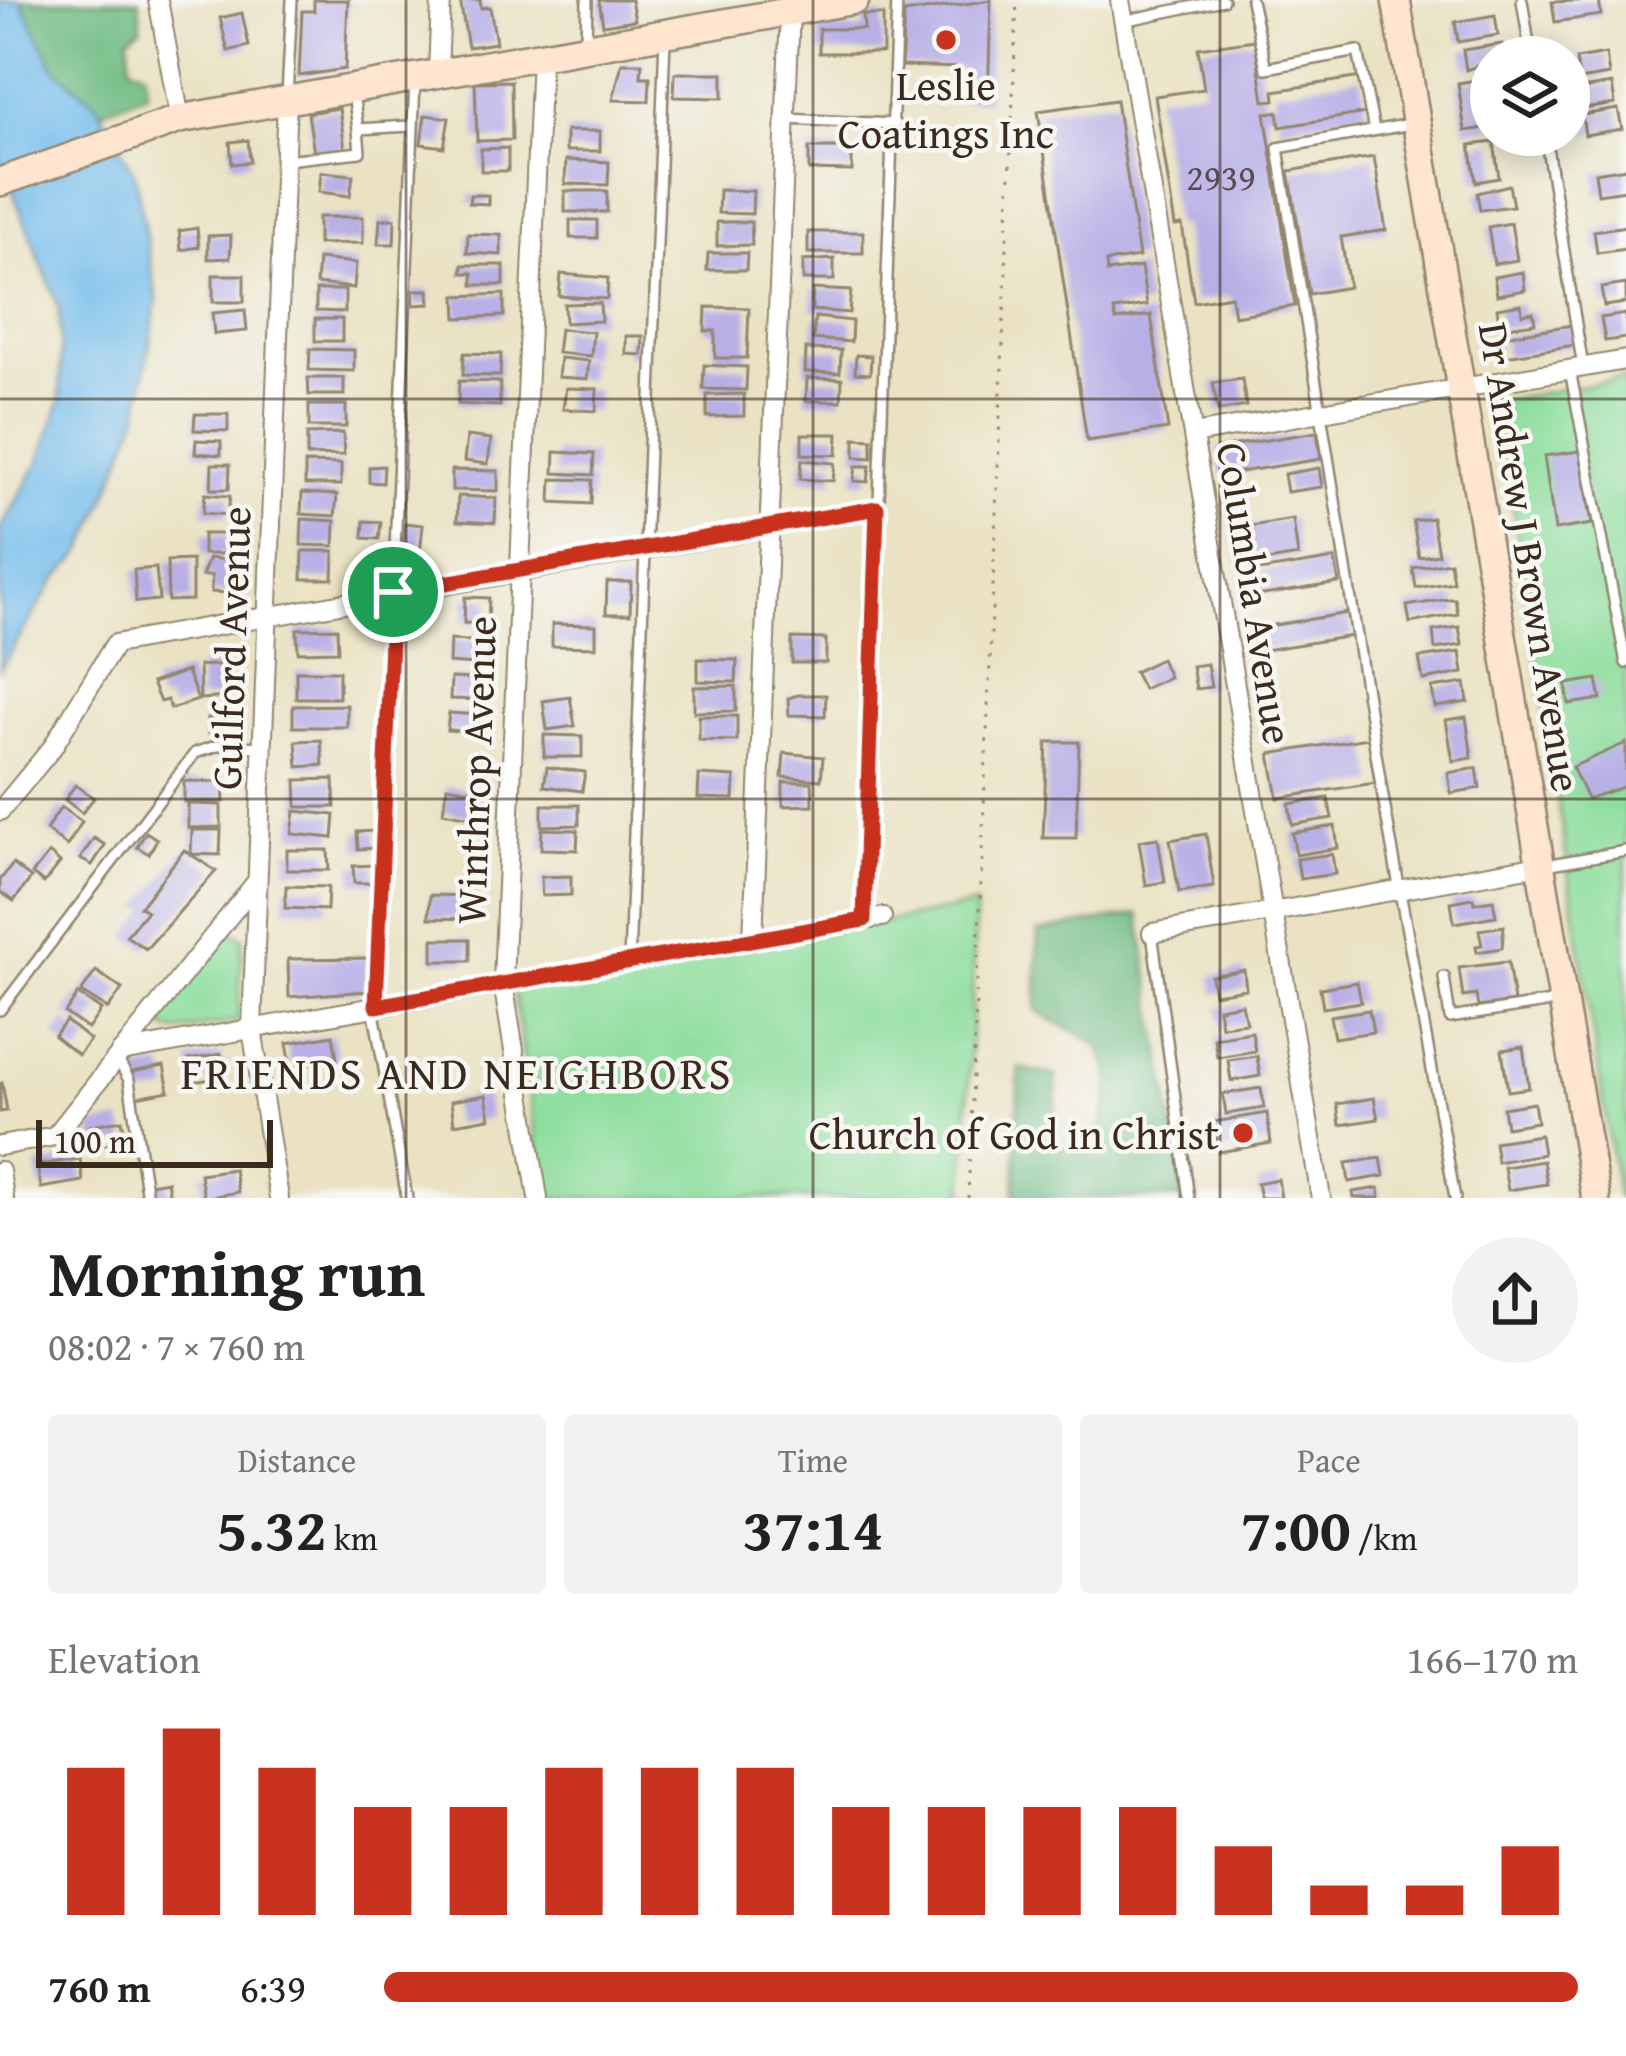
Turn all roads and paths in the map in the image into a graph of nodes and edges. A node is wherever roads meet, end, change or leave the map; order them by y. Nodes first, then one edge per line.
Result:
1 (158, 0) edge
2 (292, 0) edge
3 (441, 0) edge
4 (587, 0) edge
5 (855, 0) edge
6 (897, 0) edge
7 (1017, 0) edge
8 (1223, 0) edge
9 (1251, 0) edge
10 (1522, 0) edge
11 (1404, 1) edge
12 (790, 10) junction
13 (1122, 10) edge
14 (728, 11) edge
15 (665, 33) junction
16 (1528, 36) edge
17 (585, 46) junction
18 (541, 55) junction
19 (427, 74) junction
20 (352, 87) junction
21 (287, 98) junction
22 (180, 119) junction
23 (786, 119) junction
24 (1417, 122) junction
25 (895, 124) junction
26 (410, 126) junction
27 (358, 129) junction
28 (1374, 130) junction
29 (1547, 156) edge
30 (285, 160) junction
31 (0, 182) edge
32 (1626, 361) edge
33 (1577, 369) junction
34 (1460, 387) junction
35 (1323, 412) junction
36 (1193, 434) junction
37 (877, 508) junction
38 (770, 526) junction
39 (644, 548) junction
40 (519, 570) junction
41 (393, 592) junction
42 (267, 615) junction
43 (1626, 663) edge
44 (262, 747) junction
45 (0, 812) edge
46 (1626, 851) edge
47 (1540, 866) junction
48 (257, 881) junction
49 (1401, 889) junction
50 (1272, 911) junction
51 (873, 919) joint
52 (1152, 933) joint
53 (753, 940) junction
54 (628, 962) junction
55 (1444, 977) dead end
56 (503, 983) junction
57 (1562, 1000) junction
58 (376, 1006) junction
59 (0, 1010) edge
60 (251, 1029) junction
61 (119, 1055) junction
62 (0, 1146) edge
63 (0, 1171) edge
64 (4, 1198) edge
65 (147, 1198) edge
66 (279, 1198) edge
67 (407, 1198) edge
68 (538, 1198) edge
69 (968, 1198) edge
70 (1189, 1198) edge
71 (1321, 1198) edge
72 (1455, 1198) edge
73 (1596, 1198) edge

1 - 22 street
2 - 21 lane
3 - 19 street
4 - 17 lane
5 - 12 main road
6 - 25 lane
7 - 69 path
8 - 13 lane
9 - 28 lane
10 - 16 lane
11 - 24 main road, Dr Andrew J Brown Avenue
12 - 14 main road
12 - 23 street
13 - 36 street, Columbia Avenue
14 - 15 main road
15 - 17 main road
15 - 39 lane
17 - 18 main road
18 - 19 main road
18 - 40 street, Winthrop Avenue
19 - 20 main road
19 - 26 lane
20 - 21 main road
20 - 27 lane
21 - 22 main road
21 - 30 street, Guilford Avenue
22 - 31 main road
23 - 25 lane
23 - 38 street
24 - 28 lane
24 - 34 main road, Dr Andrew J Brown Avenue
25 - 37 lane
26 - 27 lane
26 - 41 lane
27 - 30 lane
28 - 35 lane
29 - 33 lane
30 - 42 street, Guilford Avenue
32 - 33 street
33 - 34 street
33 - 43 lane
34 - 35 street
34 - 47 main road, Dr Andrew J Brown Avenue
35 - 36 street
35 - 49 lane
36 - 50 street, Columbia Avenue
37 - 38 street
37 - 51 lane
38 - 39 street
38 - 53 street
39 - 40 street
39 - 54 lane
40 - 41 street
40 - 56 street, Winthrop Avenue
41 - 42 street
41 - 58 lane
42 - 44 street, Guilford Avenue
42 - 45 street
44 - 48 street, Guilford Avenue
44 - 59 lane
46 - 47 lane
47 - 49 street
47 - 57 main road, Dr Andrew J Brown Avenue
48 - 60 street, Guilford Avenue
48 - 61 street
49 - 50 street
49 - 72 lane
50 - 52 street
50 - 71 street, Columbia Avenue
51 - 53 street
52 - 70 lane
53 - 54 street
54 - 56 street
55 - 57 lane
56 - 58 street
56 - 68 street, Winthrop Avenue
57 - 73 main road, Dr Andrew J Brown Avenue
58 - 60 street
58 - 67 lane
60 - 61 street
60 - 66 street, Guilford Avenue
61 - 62 street
61 - 65 lane
63 - 64 street

